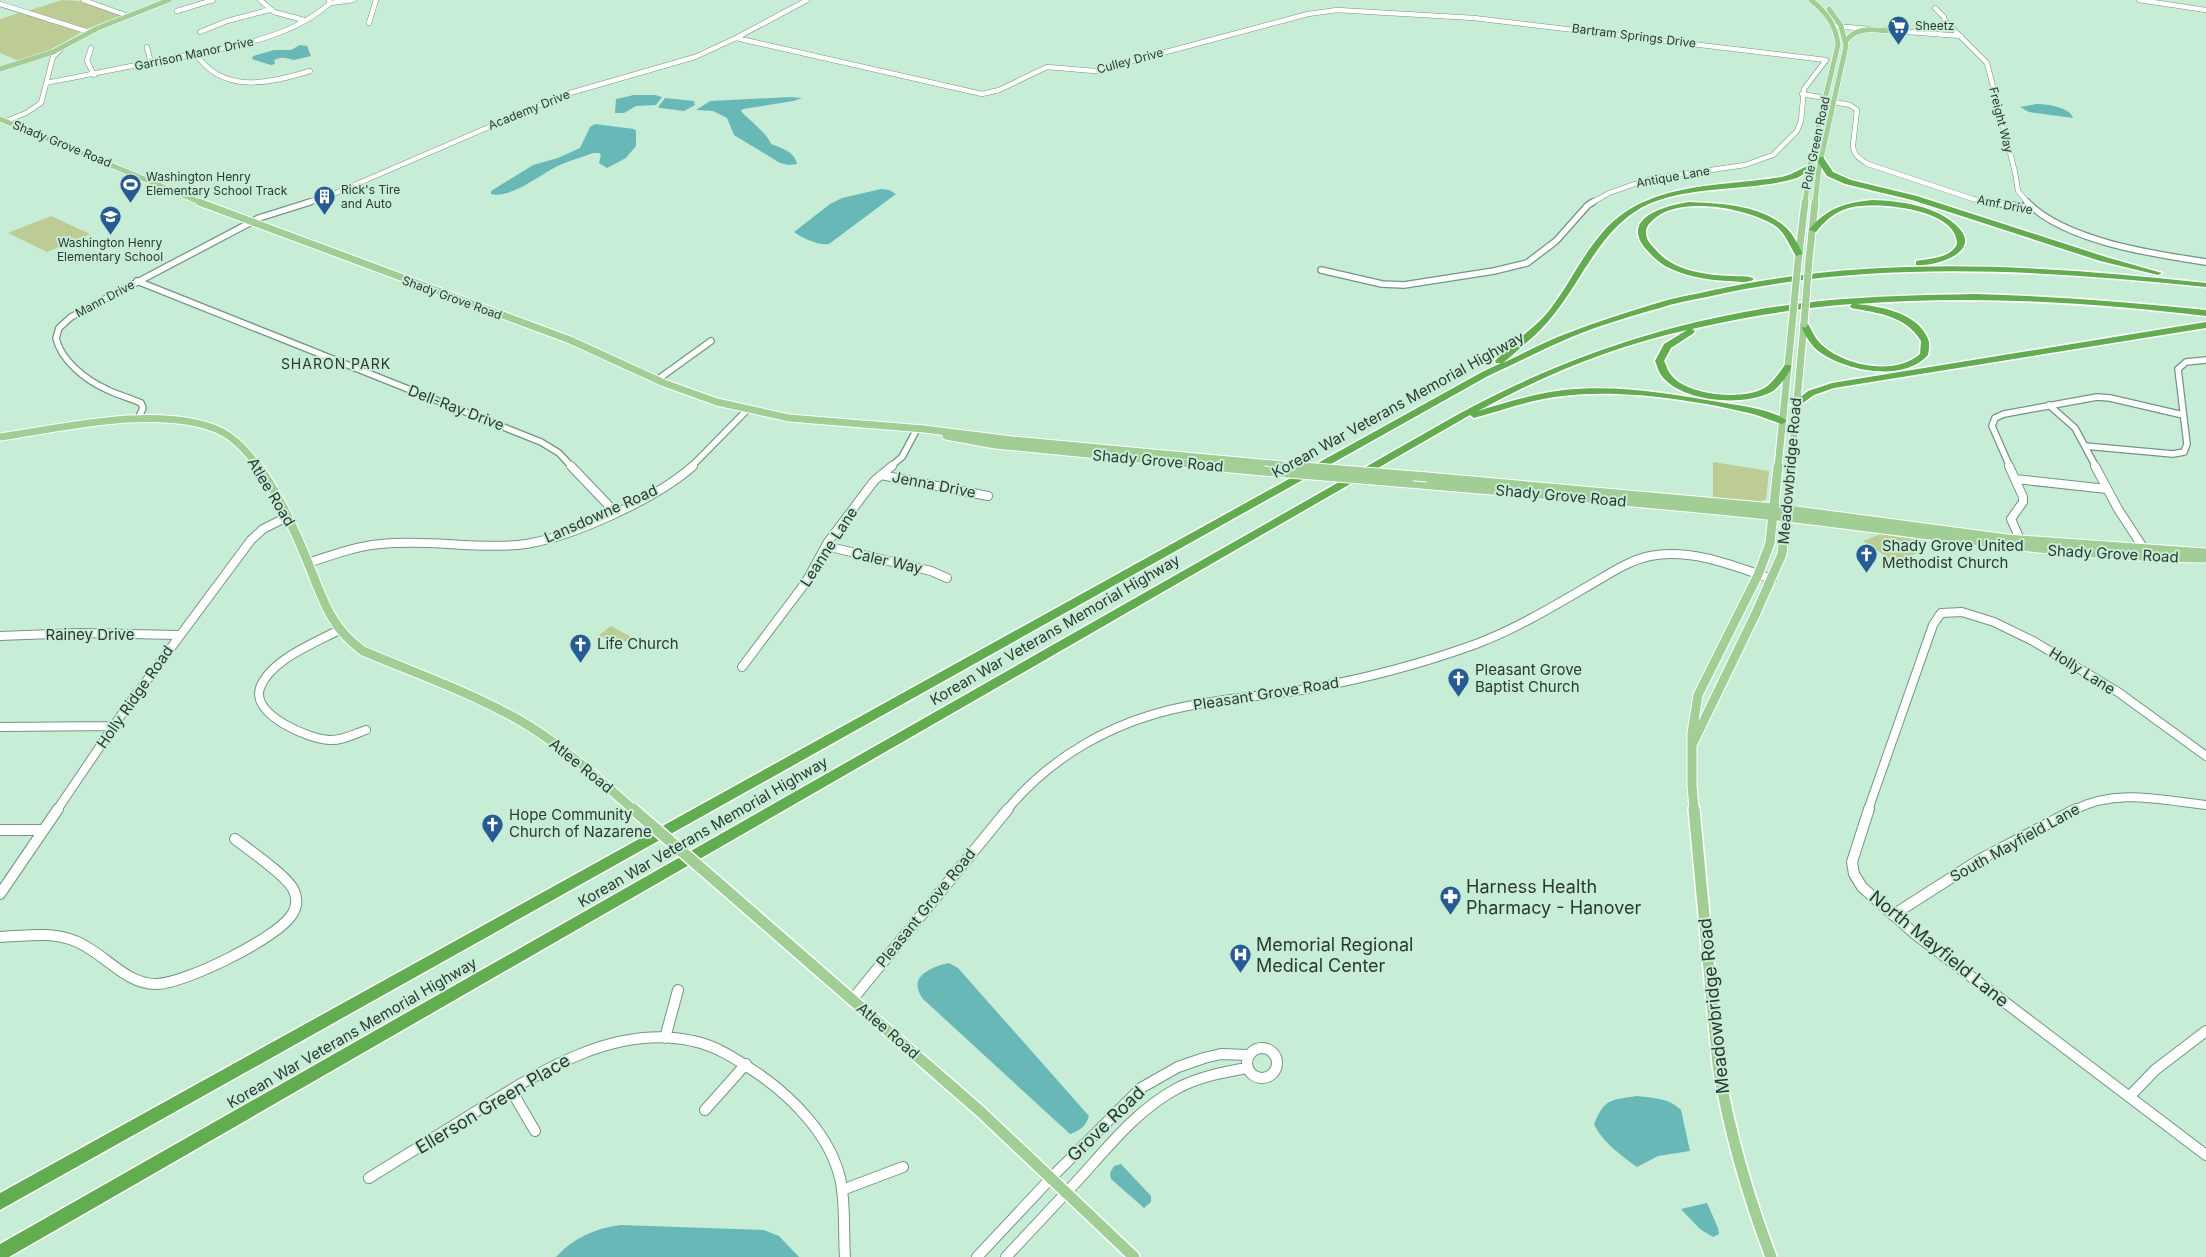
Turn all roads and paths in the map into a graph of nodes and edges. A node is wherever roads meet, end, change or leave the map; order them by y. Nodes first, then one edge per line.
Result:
1 (82, 0) edge
2 (169, 0) edge
3 (213, 0) edge
4 (260, 0) edge
5 (353, 0) edge
6 (376, 0) edge
7 (806, 0) edge
8 (1811, 0) edge
9 (1818, 0) edge
10 (2139, 0) edge
11 (2188, 0) edge
12 (2196, 0) edge
13 (330, 1) edge
14 (0, 4) edge
15 (2188, 7) junction
16 (1935, 8) dead end
17 (2197, 9) junction
18 (269, 10) junction
19 (2206, 10) edge
20 (177, 11) dead end
21 (128, 16) junction
22 (1442, 16) joint
23 (304, 20) junction
24 (369, 24) dead end
25 (1834, 26) junction
26 (1842, 27) junction
27 (1890, 31) junction
28 (89, 32) junction
29 (200, 32) dead end
30 (1961, 36) junction
31 (736, 38) junction
32 (1846, 41) junction
33 (64, 46) junction
34 (91, 48) dead end
35 (147, 48) dead end
36 (196, 54) junction
37 (53, 57) junction
38 (30, 60) junction
39 (151, 63) junction
40 (0, 69) edge
41 (310, 71) dead end
42 (94, 75) junction
43 (46, 83) junction
44 (1838, 85) junction
45 (1802, 94) junction
46 (1825, 98) junction
47 (1834, 102) junction
48 (3, 120) edge
49 (1820, 159) junction
50 (1809, 167) junction
51 (2033, 208) junction
52 (250, 222) junction
53 (1812, 230) junction
54 (1799, 258) junction
55 (1809, 260) joint
56 (2206, 262) edge
57 (1321, 270) dead end
58 (1890, 270) junction
59 (1794, 277) junction
60 (137, 281) junction
61 (2206, 284) edge
62 (1815, 305) junction
63 (2206, 313) edge
64 (1711, 321) junction
65 (1804, 324) junction
66 (1792, 325) joint
67 (2206, 326) edge
68 (710, 340) dead end
69 (2206, 360) edge
70 (1788, 367) junction
71 (1480, 377) junction
72 (657, 380) junction
73 (1796, 405) junction
74 (2049, 406) junction
75 (747, 410) junction
76 (2184, 415) junction
77 (138, 419) junction
78 (1782, 421) junction
79 (1444, 426) junction
80 (917, 429) junction
81 (0, 437) edge
82 (2085, 446) junction
83 (1146, 456) junction
84 (1264, 471) joint
85 (881, 475) junction
86 (2015, 479) junction
87 (1409, 483) joint
88 (2107, 489) junction
89 (988, 496) dead end
90 (614, 511) junction
91 (1774, 512) junction
92 (1788, 513) junction
93 (287, 517) junction
94 (2020, 540) junction
95 (826, 546) junction
96 (2024, 548) junction
97 (2144, 549) junction
98 (2206, 553) edge
99 (2206, 558) edge
100 (308, 563) junction
101 (1758, 575) junction
102 (947, 578) dead end
103 (1772, 579) junction
104 (1946, 611) joint
105 (339, 630) junction
106 (179, 635) junction
107 (0, 636) edge
108 (742, 667) dead end
109 (114, 726) junction
110 (0, 728) edge
111 (366, 730) dead end
112 (1691, 748) junction
113 (2206, 756) edge
114 (2206, 805) edge
115 (633, 809) joint
116 (0, 830) edge
117 (43, 830) junction
118 (235, 839) dead end
119 (716, 881) joint
120 (0, 894) edge
121 (1893, 915) junction
122 (0, 937) edge
123 (678, 990) dead end
124 (852, 1000) junction
125 (2206, 1031) edge
126 (665, 1038) junction
127 (1248, 1055) junction
128 (746, 1064) junction
129 (1248, 1068) junction
130 (511, 1090) junction
131 (2129, 1097) junction
132 (705, 1110) dead end
133 (534, 1131) dead end
134 (2206, 1156) edge
135 (903, 1166) dead end
136 (1052, 1176) junction
137 (369, 1178) dead end
138 (842, 1190) junction
139 (1067, 1191) junction
140 (0, 1202) edge
141 (0, 1253) edge
142 (845, 1257) edge
143 (977, 1257) edge
144 (1006, 1257) edge
145 (1134, 1257) edge
146 (1771, 1257) edge

1 - 21 street
2 - 21 main road
3 - 20 street
4 - 18 street
5 - 13 street
6 - 24 street
7 - 31 street, Academy Drive
8 - 25 main road
9 - 26 main road, Pole Green Road
10 - 15 street
11 - 15 street
12 - 17 street
13 - 23 street, Garrison Manor Drive
14 - 28 street
15 - 17 street
16 - 30 street, Freight Way
17 - 19 street
18 - 23 street
18 - 29 street
21 - 28 main road
22 - 31 street, Culley Drive
22 - 45 street, Bartram Springs Drive
23 - 36 street, Garrison Manor Drive
25 - 26 street
25 - 46 main road, Pole Green Road
26 - 27 street
26 - 32 main road, Pole Green Road
27 - 30 street
27 - 32 main road
28 - 33 main road
30 - 51 street, Freight Way
31 - 52 street, Academy Drive
32 - 44 main road, Pole Green Road
33 - 37 street
33 - 38 main road
34 - 42 street
35 - 39 street
36 - 39 street, Garrison Manor Drive
36 - 41 street
37 - 38 street
37 - 43 street
38 - 40 main road
39 - 42 street, Garrison Manor Drive
42 - 43 street, Garrison Manor Drive
43 - 48 street
44 - 46 main road
44 - 47 main road, Pole Green Road
45 - 46 street
45 - 57 street, Antique Lane
46 - 47 main road
46 - 50 main road, Pole Green Road
47 - 49 main road, Pole Green Road
47 - 51 street, Amf Drive
48 - 52 main road, Shady Grove Road
49 - 53 main road, Pole Green Road
49 - 61 highway
50 - 54 main road, Pole Green Road
50 - 71 highway
51 - 56 street, Amf Drive
52 - 60 street, Mann Drive
52 - 72 main road, Shady Grove Road
53 - 55 main road, Pole Green Road
53 - 58 highway
54 - 59 highway
54 - 66 main road, Pole Green Road, bridge
55 - 65 main road, Pole Green Road, bridge
58 - 59 highway, Korean War Veterans Memorial Highway
58 - 61 highway, Korean War Veterans Memorial Highway
59 - 71 highway, Korean War Veterans Memorial Highway
60 - 77 street, Mann Drive
60 - 90 street, Dell-Ray Drive
62 - 63 highway, Korean War Veterans Memorial Highway
62 - 64 highway, Korean War Veterans Memorial Highway
62 - 65 highway
64 - 70 highway
64 - 79 highway, Korean War Veterans Memorial Highway
65 - 73 main road, Meadowbridge Road
66 - 70 main road, Meadowbridge Road
67 - 73 highway
68 - 72 street
69 - 76 street
70 - 78 main road, Meadowbridge Road
71 - 140 highway, Korean War Veterans Memorial Highway
72 - 75 main road, Shady Grove Road
73 - 92 main road, Meadowbridge Road
74 - 76 street
74 - 82 street
74 - 86 street
75 - 80 main road, Shady Grove Road
75 - 90 street, Lansdowne Road
76 - 82 street
77 - 81 main road, Atlee Road
77 - 93 main road, Atlee Road
78 - 79 highway
78 - 91 main road, Meadowbridge Road
79 - 141 highway, Korean War Veterans Memorial Highway
80 - 83 main road, Shady Grove Road
80 - 85 street, Leanne Lane
82 - 88 street
83 - 84 main road, Shady Grove Road
83 - 91 main road, Shady Grove Road, bridge
84 - 87 main road, Shady Grove Road, bridge
85 - 89 street, Jenna Drive
85 - 95 street, Leanne Lane
86 - 88 street
86 - 94 street
87 - 91 main road, Shady Grove Road
88 - 97 street
90 - 100 street, Lansdowne Road
91 - 92 main road, Shady Grove Road
91 - 101 main road, Meadowbridge Road
92 - 94 main road, Shady Grove Road
92 - 96 main road, Shady Grove Road
92 - 103 main road, Meadowbridge Road
93 - 100 main road, Atlee Road
93 - 106 street, Holly Ridge Road
94 - 96 street
94 - 97 main road, Shady Grove Road
95 - 102 street, Caler Way
95 - 108 street, Leanne Lane
96 - 99 main road, Shady Grove Road
97 - 98 main road, Shady Grove Road
100 - 105 main road, Atlee Road
101 - 103 street, Pleasant Grove Road
101 - 112 main road, Meadowbridge Road
101 - 124 street, Pleasant Grove Road
103 - 112 main road, Meadowbridge Road
104 - 113 street, Holly Lane
104 - 121 street, North Mayfield Lane
105 - 111 street
105 - 115 main road, Atlee Road
106 - 107 street, Rainey Drive
106 - 109 street, Holly Ridge Road
109 - 110 street
109 - 117 street, Holly Ridge Road
112 - 146 main road, Meadowbridge Road
114 - 121 street, South Mayfield Lane
115 - 119 main road, Atlee Road, bridge
116 - 117 street
117 - 120 street, Holly Ridge Road
118 - 122 street
119 - 124 main road, Atlee Road
121 - 131 street, North Mayfield Lane
123 - 126 street
124 - 136 main road, Atlee Road
125 - 131 street
126 - 128 street, Ellerson Green Place
126 - 130 street, Ellerson Green Place
127 - 129 street
127 - 129 street, Grove Road
127 - 136 street, Grove Road
128 - 132 street
128 - 138 street, Ellerson Green Place
129 - 139 street, Grove Road
130 - 133 street
130 - 137 street, Ellerson Green Place
131 - 134 street, North Mayfield Lane
135 - 138 street
136 - 139 main road, Atlee Road
136 - 143 street, Grove Road
138 - 142 street, Ellerson Green Place
139 - 144 street, Grove Road
139 - 145 main road, Atlee Road

